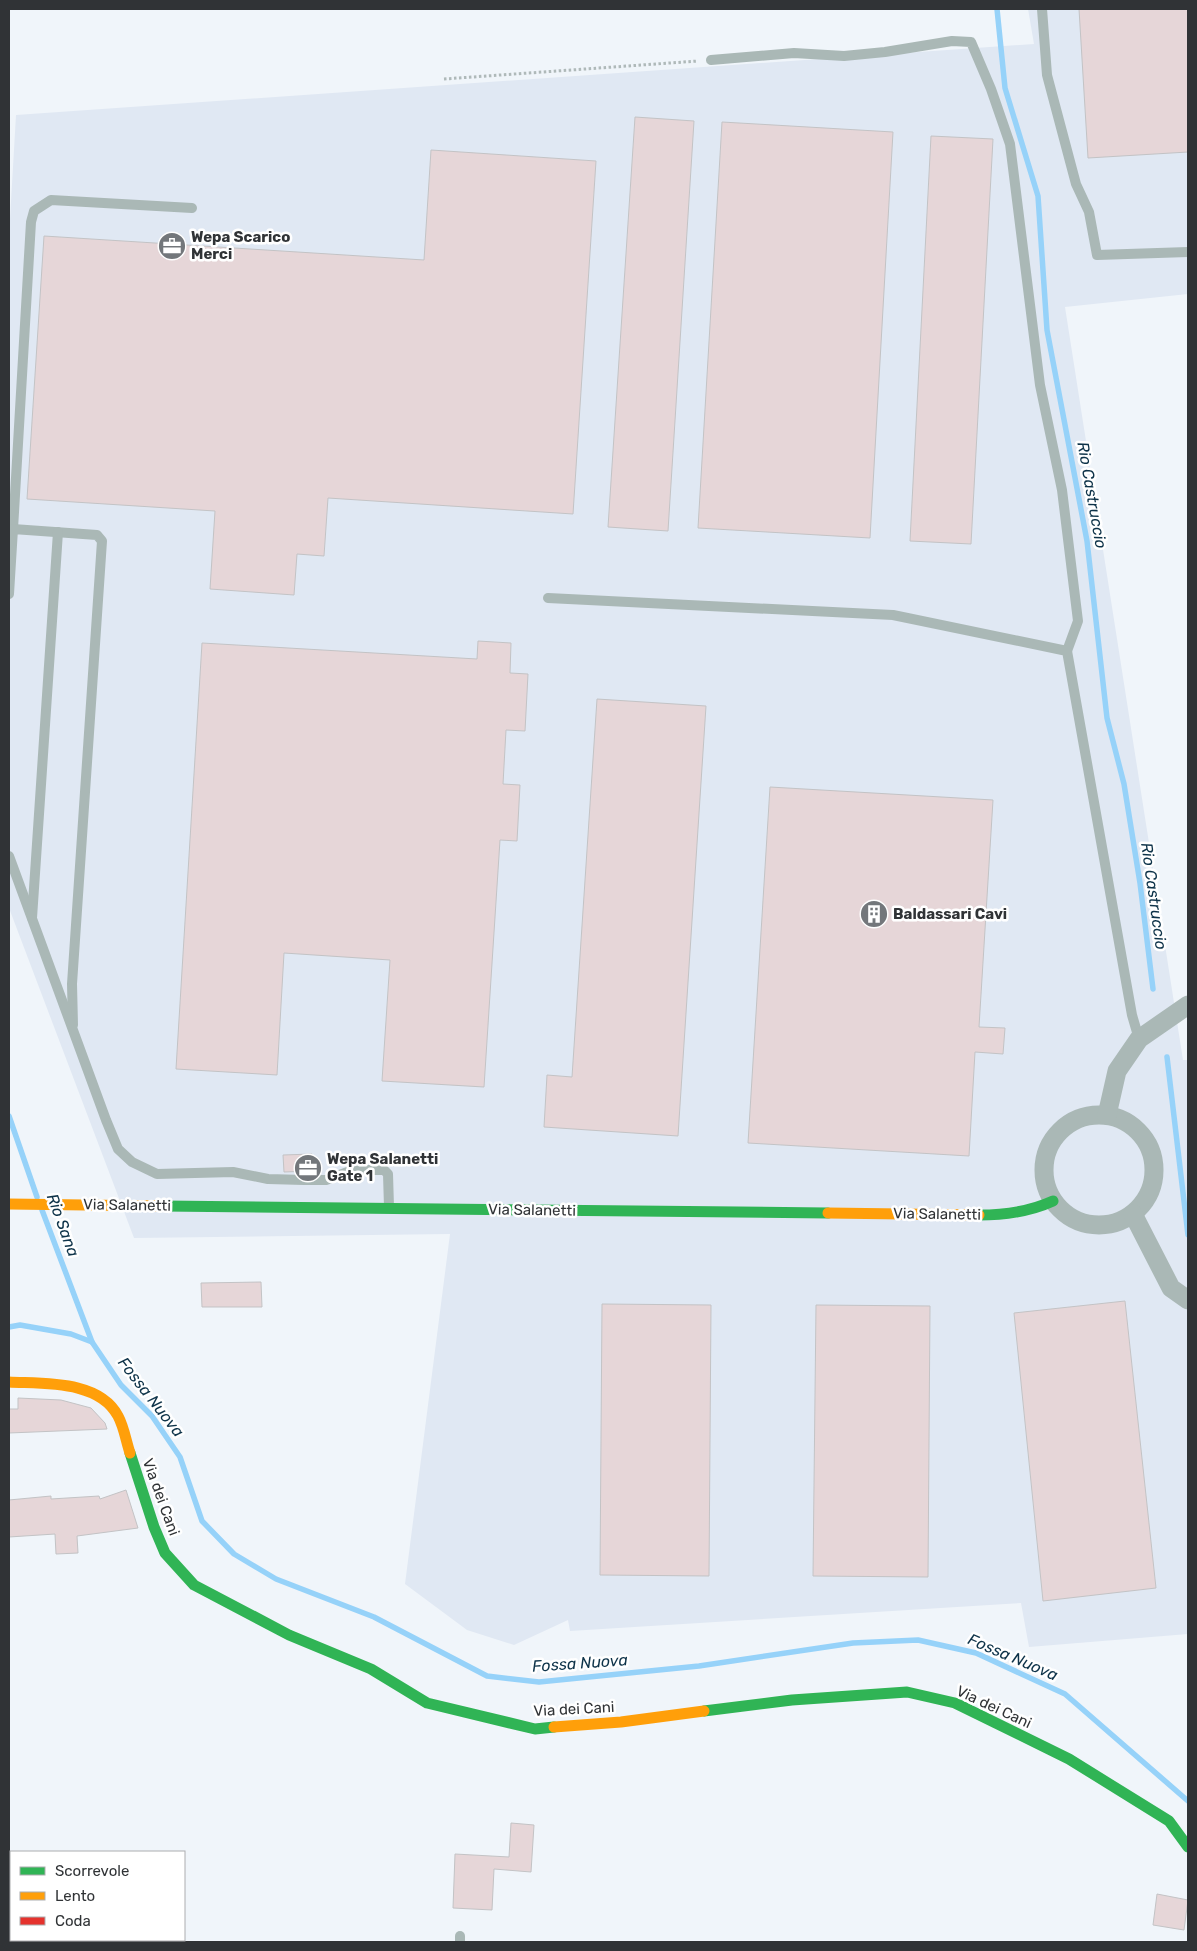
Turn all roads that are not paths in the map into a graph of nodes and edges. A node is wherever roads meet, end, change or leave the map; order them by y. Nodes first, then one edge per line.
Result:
1 (1042, 9) edge
2 (711, 60) road end
3 (192, 208) dead end
4 (1188, 252) edge
5 (14, 529) junction
6 (58, 532) junction
7 (9, 594) edge
8 (548, 598) dead end
9 (1067, 651) junction
10 (9, 856) edge
11 (32, 921) junction
12 (1188, 1005) edge
13 (73, 1026) junction
14 (1139, 1038) junction
15 (1108, 1115) junction
16 (1052, 1201) junction
17 (9, 1204) edge
18 (389, 1208) junction
19 (1133, 1214) junction
20 (1188, 1300) edge
21 (9, 1382) edge
22 (1188, 1847) edge

1 - 4 lane
2 - 9 lane
3 - 5 lane
5 - 6 lane
5 - 7 lane
6 - 11 lane
6 - 13 lane
8 - 9 lane
9 - 14 lane
10 - 11 lane
11 - 13 lane
12 - 14 street
13 - 18 lane
14 - 15 street
15 - 16 street
15 - 19 street
16 - 18 street, Via Salanetti
16 - 19 street
17 - 18 street, Via Salanetti
19 - 20 street
21 - 22 street, Via dei Cani

